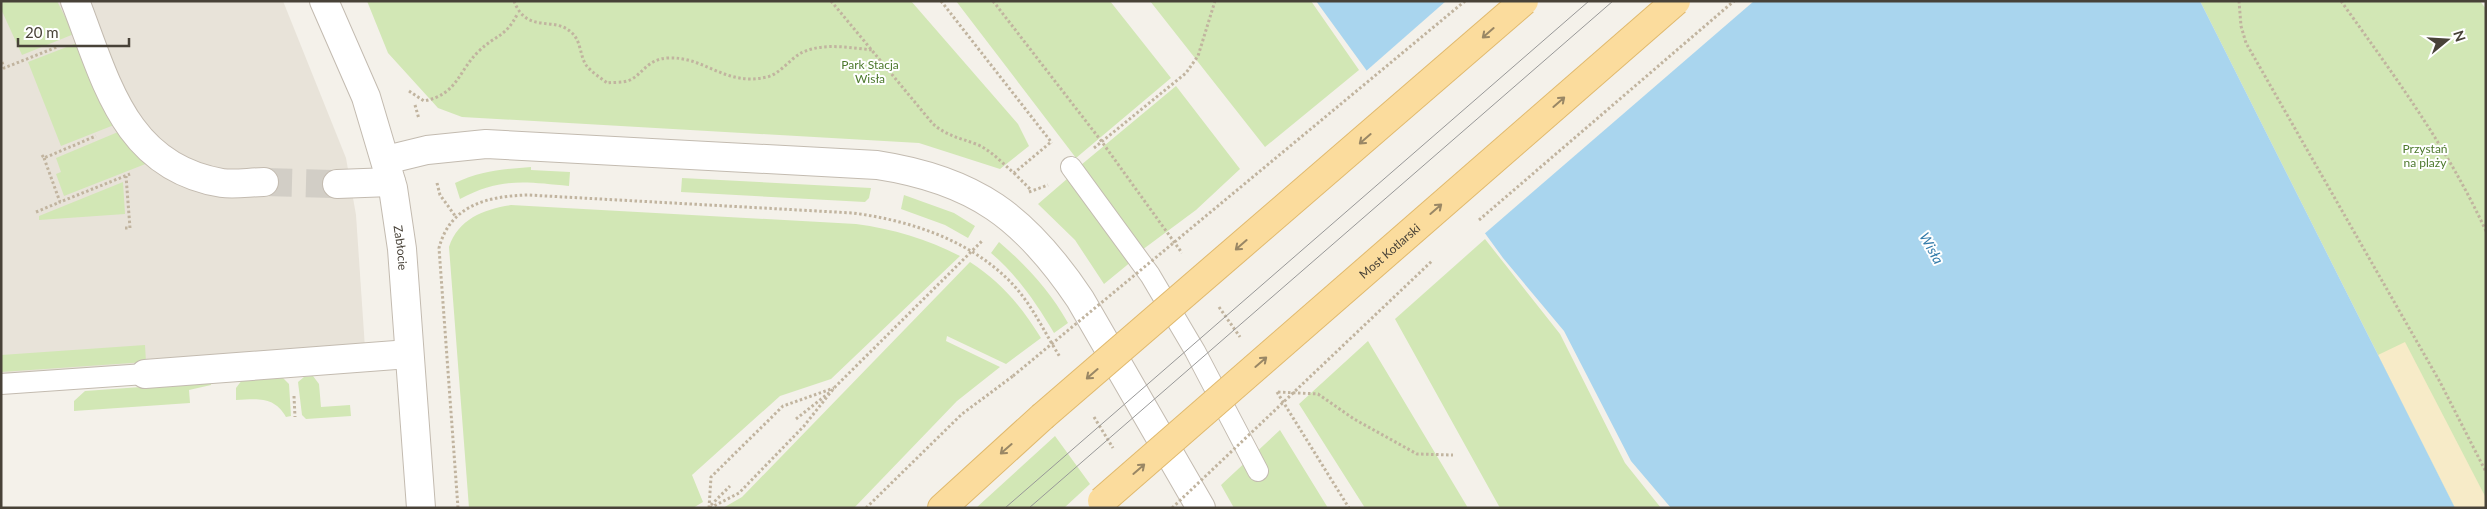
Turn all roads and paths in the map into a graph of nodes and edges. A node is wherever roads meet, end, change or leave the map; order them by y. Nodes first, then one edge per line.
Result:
1 (75, 1) edge
2 (324, 1) edge
3 (514, 1) edge
4 (831, 1) edge
5 (941, 1) edge
6 (994, 1) edge
7 (1215, 1) edge
8 (1465, 1) edge
9 (1524, 1) edge
10 (1676, 1) edge
11 (1734, 1) edge
12 (2239, 1) edge
13 (2340, 1) edge
14 (518, 13) junction
15 (88, 35) junction
16 (873, 50) junction
17 (2, 62) edge
18 (409, 91) dead end
19 (127, 124) junction
20 (1051, 142) junction
21 (1100, 143) junction
22 (164, 160) junction
23 (1071, 167) joint
24 (388, 171) junction
25 (1014, 173) junction
26 (126, 176) junction
27 (264, 182) tunnel mouth
28 (337, 184) tunnel mouth
29 (1031, 190) dead end
30 (440, 195) dead end
31 (60, 202) junction
32 (36, 212) dead end
33 (456, 217) junction
34 (1474, 225) dead end
35 (125, 228) dead end
36 (2486, 230) edge
37 (984, 239) dead end
38 (972, 252) junction
39 (1184, 255) dead end
40 (1437, 257) dead end
41 (1217, 303) dead end
42 (1244, 344) dead end
43 (409, 354) junction
44 (1063, 363) dead end
45 (145, 374) joint
46 (1, 384) edge
47 (1272, 384) dead end
48 (834, 388) junction
49 (1277, 392) junction
50 (295, 402) dead end
51 (1093, 414) dead end
52 (295, 417) dead end
53 (796, 419) dead end
54 (1453, 455) dead end
55 (1118, 457) dead end
56 (1258, 470) dead end
57 (2486, 472) edge
58 (730, 486) dead end
59 (1098, 504) edge
60 (421, 508) edge
61 (458, 508) edge
62 (709, 508) edge
63 (866, 508) edge
64 (942, 508) edge
65 (1172, 508) edge
66 (1201, 508) edge
67 (1349, 508) edge

1 - 15 street
2 - 24 street, Zabłocie
3 - 14 path
4 - 16 path
5 - 20 path
6 - 21 path
7 - 21 path
8 - 63 path, bridge
9 -> 64 main road, bridge
59 -> 10 main road, Most Kotlarski, bridge
11 - 34 path, bridge
12 - 57 path
13 - 36 path
14 - 16 path
14 - 18 path
15 - 17 path
15 - 19 street
16 - 25 path
19 - 22 street
19 - 31 path
20 - 23 path
20 - 25 path
21 - 39 path
22 - 26 path
22 - 27 street
23 - 56 lane
24 - 28 street
24 - 43 street, Zabłocie
24 - 66 street
25 - 29 path
26 - 31 path
26 - 35 path
30 - 33 path
31 - 32 path
33 - 38 path
33 - 61 path
37 - 38 path
38 - 44 path
38 - 48 path
40 - 65 path, bridge
41 - 42 path
43 - 45 street
43 - 60 street, Zabłocie
45 - 46 lane
47 - 49 path
48 - 53 path
48 - 62 path
48 - 62 path
49 - 54 path
49 - 67 path
50 - 52 path
51 - 55 path
58 - 62 path

